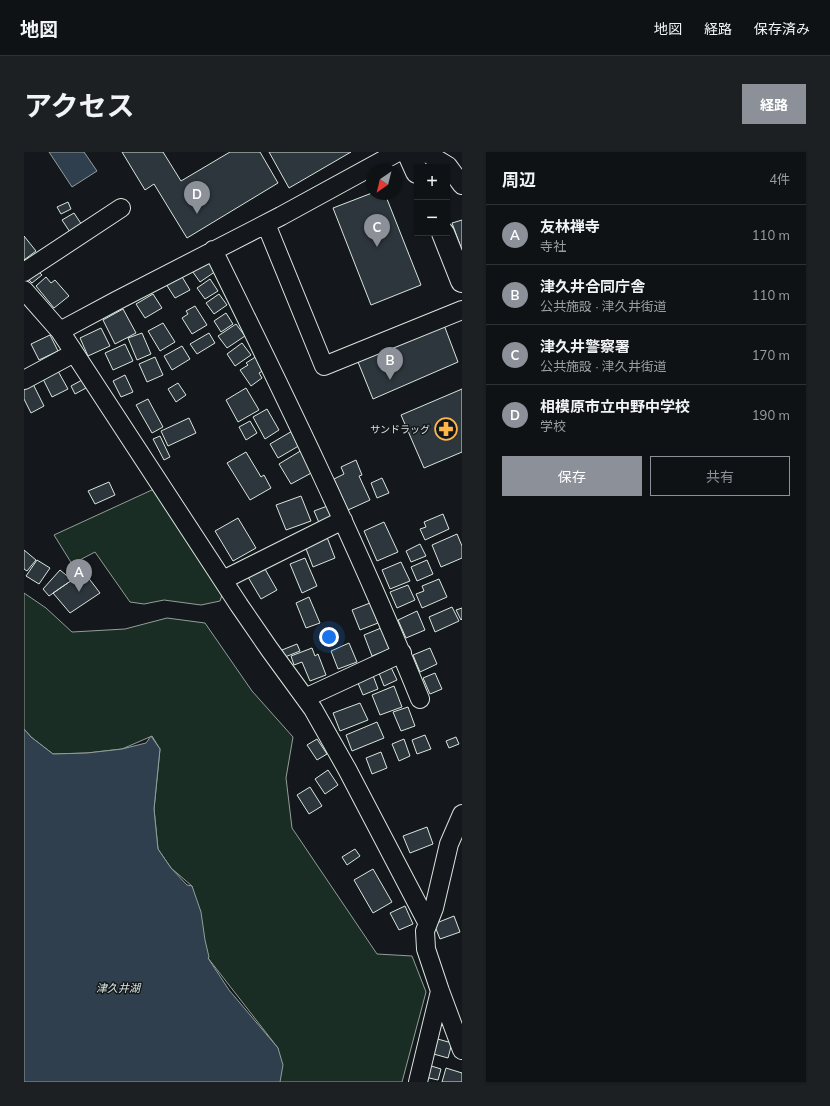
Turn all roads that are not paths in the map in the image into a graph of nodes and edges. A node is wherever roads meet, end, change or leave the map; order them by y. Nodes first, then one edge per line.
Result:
1 (398, 152) edge
2 (408, 152) edge
3 (424, 152) edge
4 (414, 165) edge
5 (462, 185) edge
6 (121, 208) dead end
7 (266, 224) junction
8 (444, 236) edge
9 (214, 250) junction
10 (24, 272) edge
11 (462, 281) edge
12 (24, 290) edge
13 (462, 310) edge
14 (60, 332) junction
15 (74, 353) junction
16 (24, 380) edge
17 (343, 520) junction
18 (223, 580) junction
19 (402, 653) junction
20 (305, 698) junction
21 (420, 699) dead end
22 (462, 814) edge
23 (427, 922) junction
24 (440, 991) junction
25 (462, 1050) edge
26 (418, 1082) edge

1 - 7 street
2 - 4 highway
3 - 5 street
6 - 10 street
7 - 9 street
7 - 13 street
8 - 11 highway
9 - 14 street
9 - 17 street
12 - 14 street
14 - 15 street
15 - 16 street
15 - 18 street
17 - 18 street
17 - 19 street
18 - 20 street
19 - 20 street
19 - 21 street
20 - 23 street
22 - 23 street
23 - 24 street
24 - 25 street
24 - 26 street

